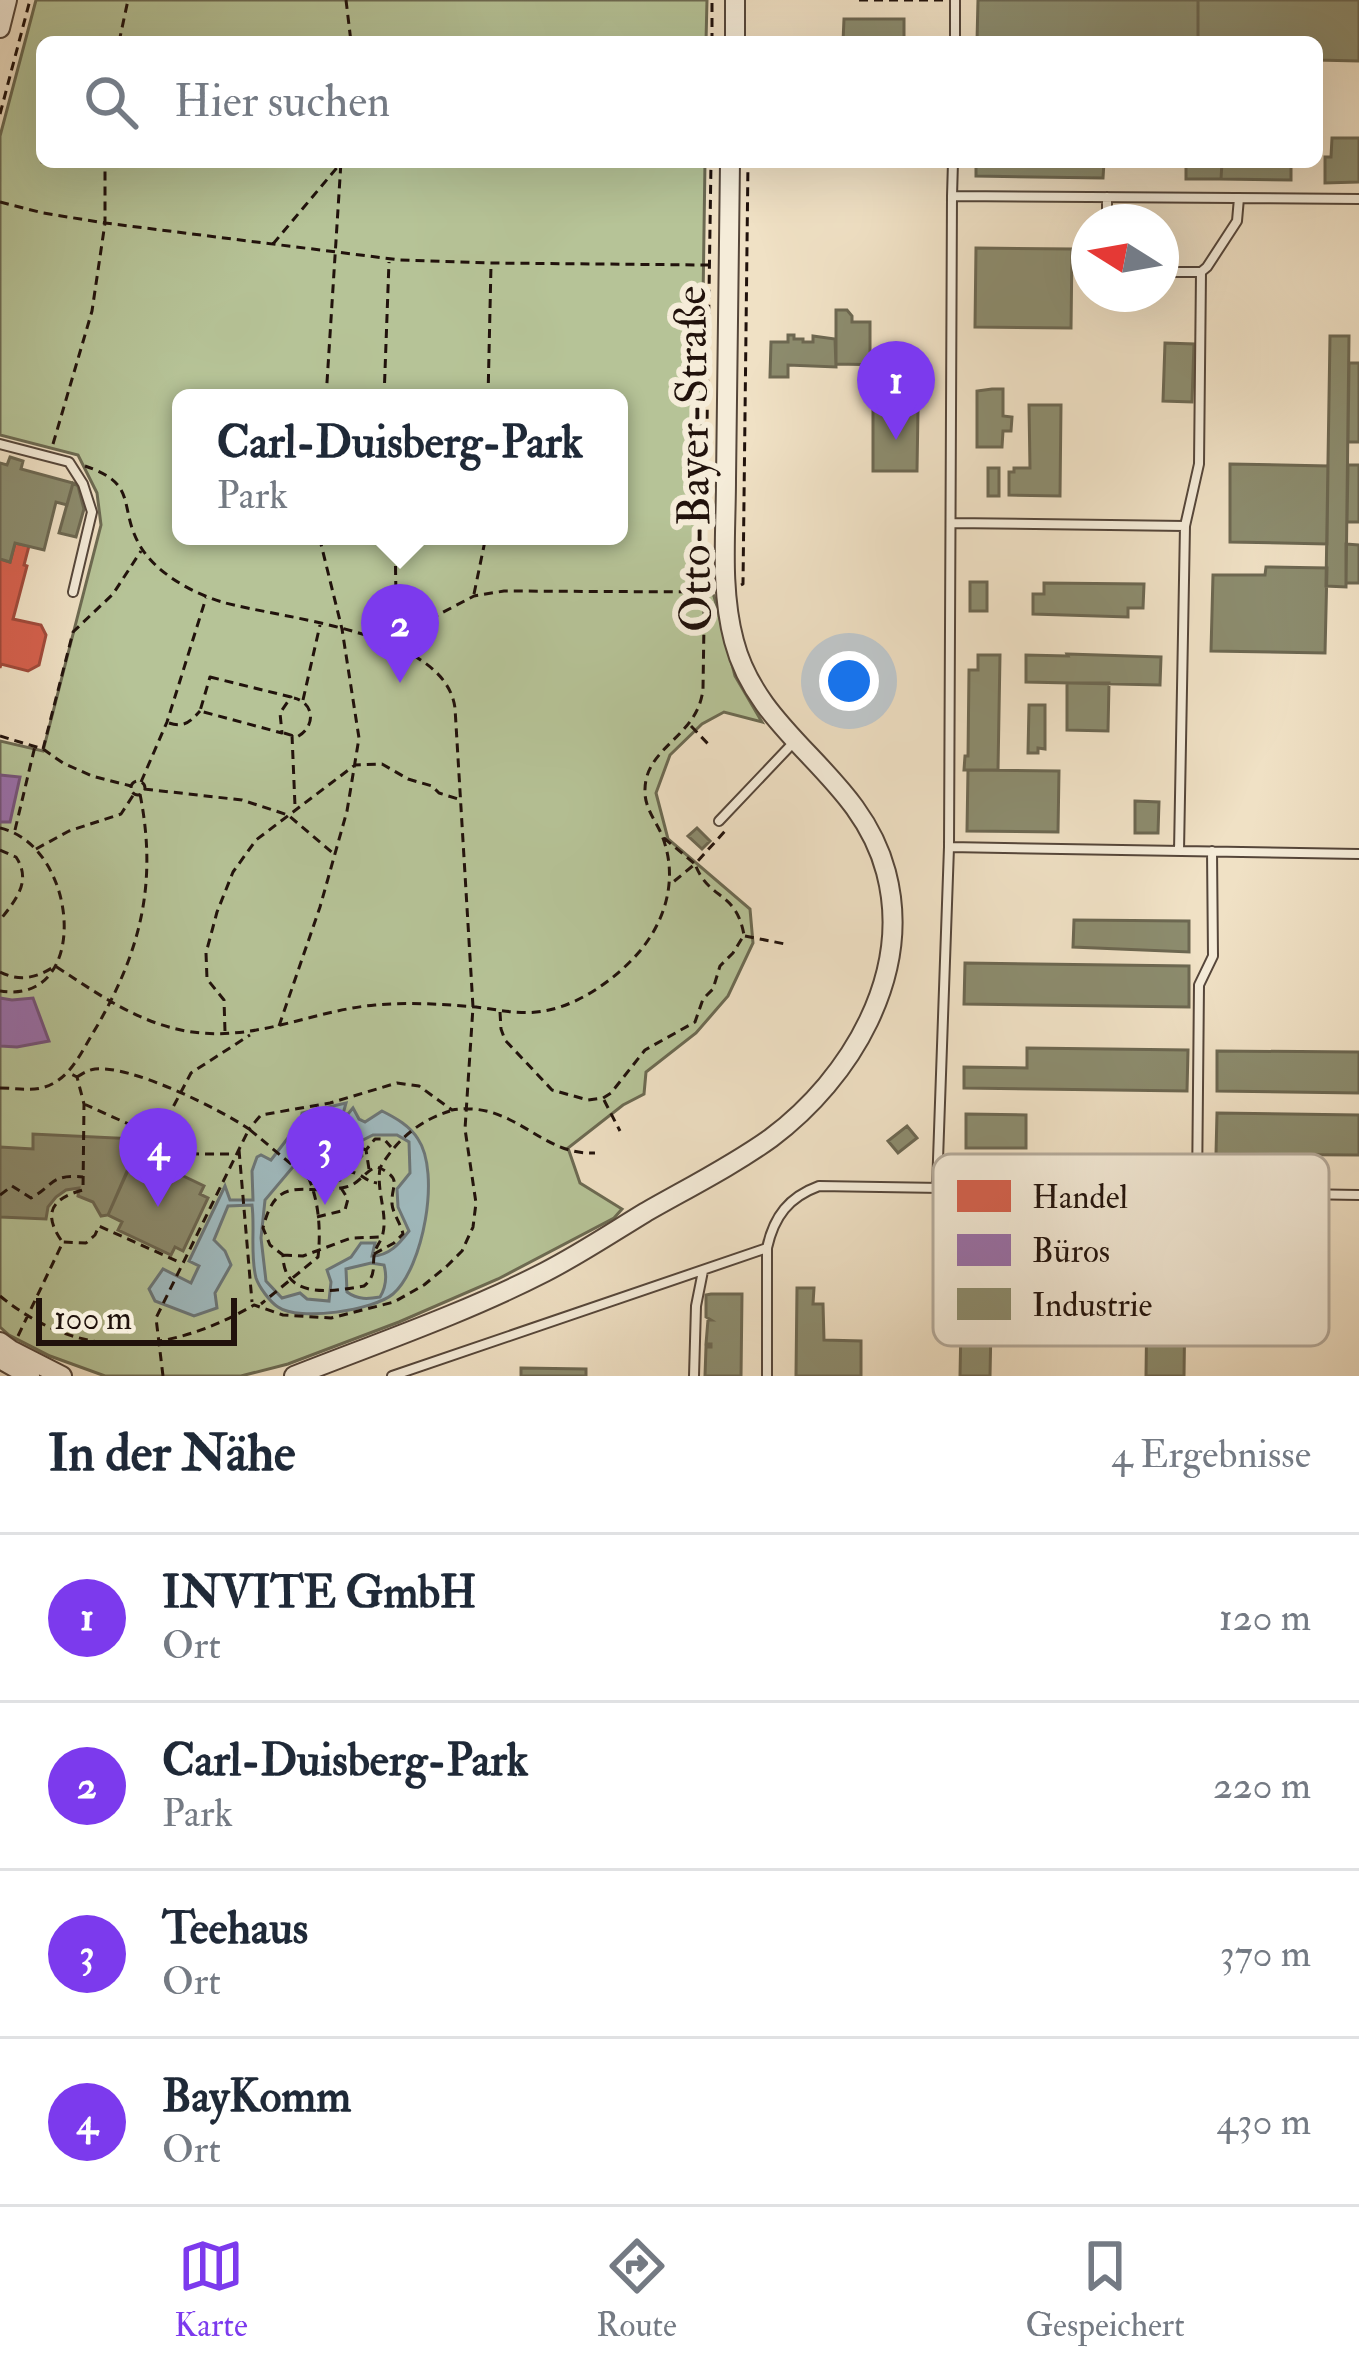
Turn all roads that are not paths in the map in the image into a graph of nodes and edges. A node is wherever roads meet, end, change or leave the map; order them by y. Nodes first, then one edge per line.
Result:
1 (8, 0) edge
2 (735, 0) edge
3 (955, 0) edge
4 (0, 28) edge
5 (735, 36) edge
6 (955, 36) edge
7 (730, 168) edge
8 (953, 168) edge
9 (952, 196) junction
10 (1107, 197) junction
11 (1239, 198) junction
12 (1359, 199) edge
13 (1107, 204) edge
14 (1179, 272) edge
15 (1201, 272) junction
16 (0, 444) edge
17 (952, 523) junction
18 (1185, 526) junction
19 (74, 592) dead end
20 (795, 740) junction
21 (719, 821) dead end
22 (950, 847) junction
23 (1179, 851) junction
24 (1212, 851) junction
25 (1359, 854) edge
26 (938, 1154) edge
27 (1197, 1154) edge
28 (933, 1188) edge
29 (1329, 1194) edge
30 (1359, 1195) edge
31 (767, 1248) junction
32 (703, 1270) junction
33 (4, 1350) edge
34 (30, 1376) edge
35 (62, 1376) edge
36 (294, 1376) edge
37 (392, 1376) edge
38 (694, 1376) edge
39 (766, 1376) edge

1 - 4 street
2 - 5 street
3 - 6 lane
7 - 20 street, Otto-Bayer-Straße
8 - 9 lane
9 - 10 lane
9 - 17 lane
10 - 11 lane
10 - 13 lane
11 - 12 lane
11 - 15 lane
14 - 15 lane
15 - 18 lane
16 - 19 lane
17 - 18 lane
17 - 22 lane
18 - 23 lane
20 - 21 lane
20 - 36 street, Otto-Bayer-Straße
22 - 23 lane
22 - 26 lane
23 - 24 lane
24 - 25 lane
24 - 27 lane
28 - 31 lane
29 - 30 lane
31 - 32 lane
31 - 39 lane
32 - 37 lane
32 - 38 lane
33 - 34 street
33 - 35 street

